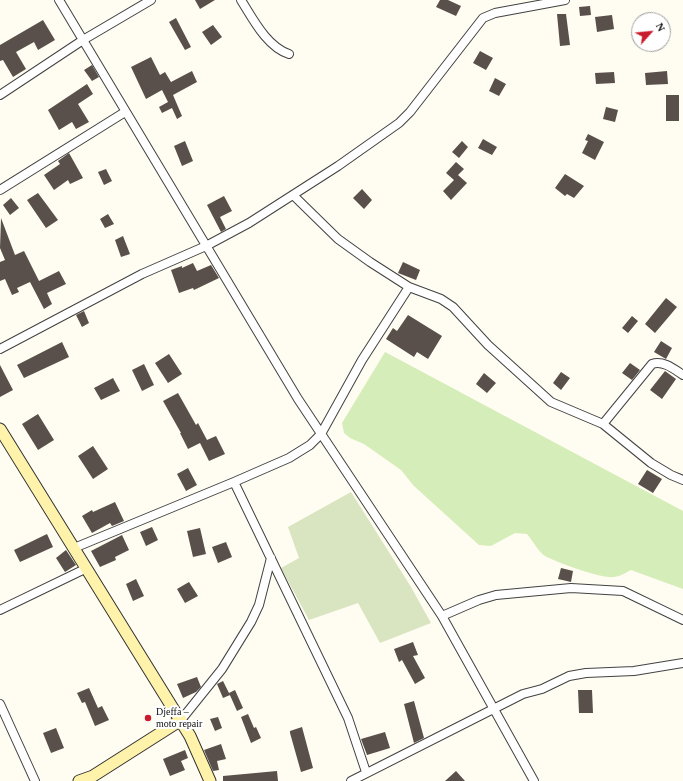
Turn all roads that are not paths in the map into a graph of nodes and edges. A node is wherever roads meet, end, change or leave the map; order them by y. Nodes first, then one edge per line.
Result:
1 (59, 0) edge
2 (151, 0) edge
3 (241, 0) edge
4 (565, 0) edge
5 (83, 40) junction
6 (289, 54) dead end
7 (0, 95) edge
8 (125, 112) junction
9 (0, 190) edge
10 (293, 195) junction
11 (206, 246) junction
12 (409, 287) junction
13 (1, 345) edge
14 (683, 375) edge
15 (603, 424) junction
16 (1, 433) edge
17 (321, 434) junction
18 (683, 480) edge
19 (234, 482) junction
20 (74, 548) junction
21 (271, 558) junction
22 (87, 568) junction
23 (0, 610) edge
24 (442, 616) junction
25 (683, 620) edge
26 (683, 663) edge
27 (0, 704) edge
28 (494, 709) junction
29 (181, 720) junction
30 (366, 772) junction
31 (35, 781) edge
32 (78, 781) edge
33 (210, 781) edge
34 (351, 781) edge
35 (534, 781) edge

1 - 5 street
2 - 5 street
3 - 6 street
4 - 10 street
5 - 7 street
5 - 8 street
8 - 9 street
8 - 11 street
10 - 11 street
10 - 12 street
11 - 13 street
11 - 17 street
12 - 15 street
12 - 17 street
14 - 15 street
15 - 18 street
16 - 20 street
17 - 19 street
17 - 24 street
19 - 20 street
19 - 21 street
20 - 22 street
21 - 29 street
21 - 30 street
22 - 23 street
22 - 29 street
24 - 25 street
24 - 28 street
26 - 28 street
27 - 31 street
28 - 30 street
28 - 35 street
29 - 32 street
29 - 33 street
30 - 34 street

